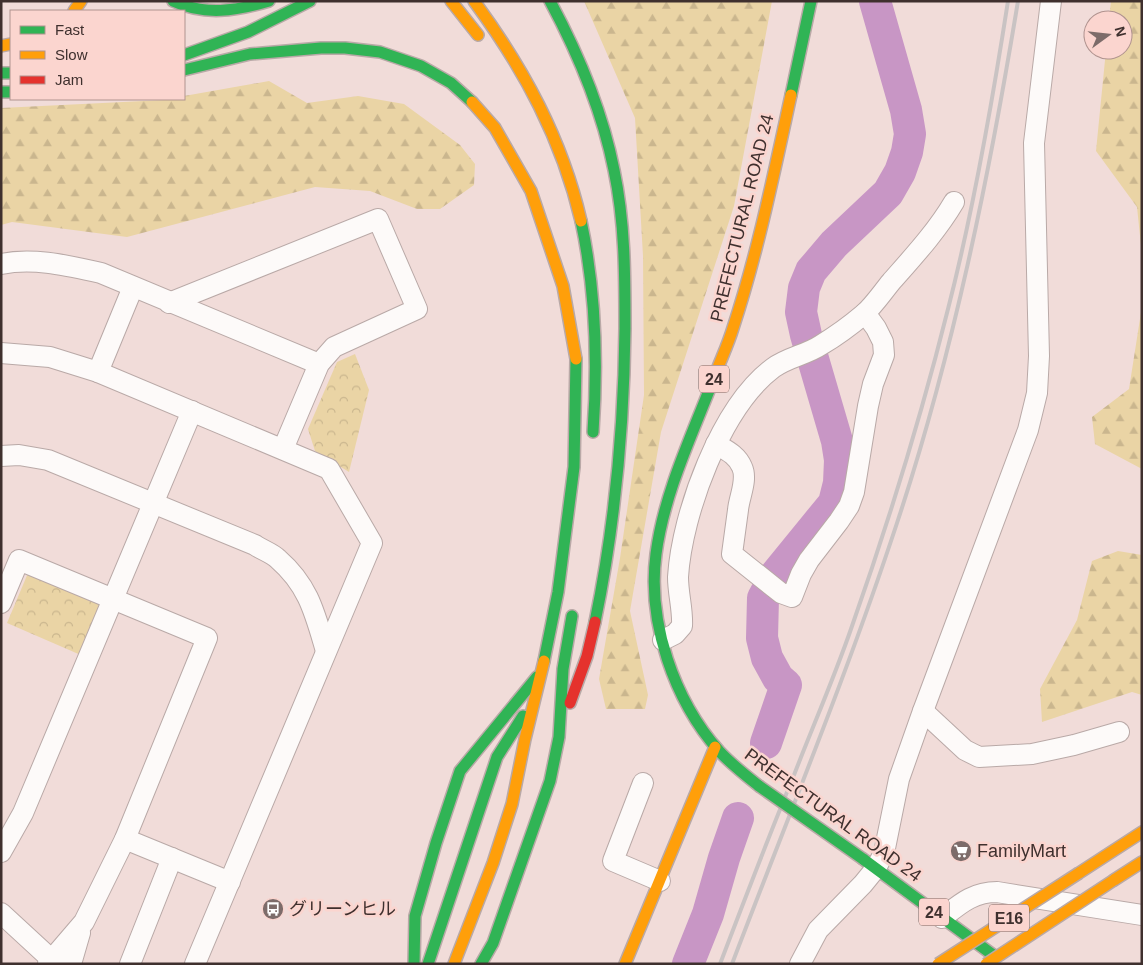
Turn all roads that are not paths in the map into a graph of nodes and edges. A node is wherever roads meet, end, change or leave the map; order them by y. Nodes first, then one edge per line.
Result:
1 (173, 1) edge
2 (269, 1) edge
3 (282, 1) edge
4 (310, 1) edge
5 (451, 1) edge
6 (474, 1) edge
7 (550, 1) edge
8 (811, 1) edge
9 (1051, 1) edge
10 (484, 43) dead end
11 (185, 45) edge
12 (185, 55) edge
13 (185, 70) edge
14 (954, 202) dead end
15 (1, 264) edge
16 (133, 287) junction
17 (576, 294) dead end
18 (169, 302) junction
19 (865, 313) junction
20 (1, 353) edge
21 (576, 353) junction
22 (319, 364) junction
23 (98, 372) junction
24 (192, 412) junction
25 (593, 443) dead end
26 (716, 444) junction
27 (283, 450) junction
28 (1, 456) edge
29 (154, 504) junction
30 (113, 599) junction
31 (1, 603) edge
32 (574, 604) dead end
33 (663, 640) junction
34 (326, 651) junction
35 (542, 671) junction
36 (536, 696) junction
37 (923, 711) junction
38 (491, 732) junction
39 (1119, 732) dead end
40 (559, 737) junction
41 (525, 739) junction
42 (715, 747) junction
43 (542, 767) dead end
44 (478, 768) dead end
45 (643, 783) dead end
46 (505, 784) dead end
47 (557, 794) dead end
48 (1142, 832) edge
49 (126, 839) junction
50 (1, 852) edge
51 (172, 858) junction
52 (1142, 862) edge
53 (869, 864) junction
54 (660, 881) junction
55 (230, 882) junction
56 (1, 914) edge
57 (1142, 914) edge
58 (942, 918) junction
59 (425, 928) dead end
60 (449, 936) dead end
61 (57, 962) edge
62 (414, 963) edge
63 (130, 964) edge
64 (195, 964) edge
65 (428, 964) edge
66 (440, 964) edge
67 (454, 964) edge
68 (481, 964) edge
69 (626, 964) edge
70 (800, 964) edge
71 (938, 964) edge
72 (986, 964) edge
73 (1005, 964) edge

1 - 2 main road
3 - 11 main road
4 - 12 main road
5 - 10 main road
6 - 25 main road
7 - 40 main road
8 - 33 main road, PREFECTURAL ROAD 24 / 24
9 - 37 street
13 - 21 main road
14 - 19 street
15 - 16 street
16 - 18 street
16 - 23 street
17 - 21 main road
18 - 22 street
18 - 22 street
19 - 26 street
19 - 26 street
20 - 23 street
21 - 35 main road
22 - 27 street
23 - 24 street
24 - 27 street
24 - 29 street
26 - 33 street
27 - 34 street
28 - 29 street
29 - 30 street
29 - 34 street
30 - 31 street
30 - 49 street
30 - 50 street
32 - 40 main road
33 - 42 main road, PREFECTURAL ROAD 24 / 24
34 - 55 street
35 - 36 main road
35 - 38 main road
36 - 41 main road
36 - 65 main road
37 - 39 street
37 - 53 street
38 - 44 main road
38 - 62 main road
40 - 43 main road
40 - 47 main road
40 - 68 main road
41 - 46 main road
41 - 67 main road
42 - 53 main road, PREFECTURAL ROAD 24 / 24, bridge
42 - 54 main road
45 - 54 street
48 - 71 main road, E16, bridge
49 - 51 street
49 - 61 street
51 - 55 street
51 - 63 street
52 - 72 main road, E16, bridge
53 - 58 main road, PREFECTURAL ROAD 24 / 24
53 - 70 street
54 - 69 main road
55 - 64 street
56 - 61 street
57 - 58 street
58 - 73 main road, PREFECTURAL ROAD 24 / 24
59 - 62 main road
60 - 66 main road

